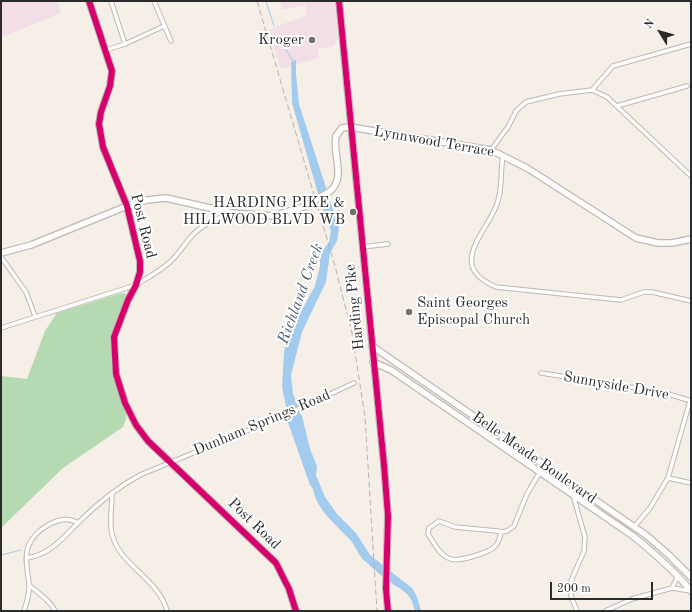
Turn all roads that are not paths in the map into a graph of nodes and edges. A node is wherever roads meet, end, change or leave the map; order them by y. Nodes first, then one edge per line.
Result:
1 (89, 1) edge
2 (111, 1) edge
3 (154, 1) edge
4 (339, 1) edge
5 (164, 26) junction
6 (171, 41) dead end
7 (125, 44) junction
8 (691, 44) edge
9 (106, 50) junction
10 (688, 86) dead end
11 (592, 90) junction
12 (617, 106) junction
13 (350, 127) junction
14 (491, 150) junction
15 (503, 156) junction
16 (691, 176) edge
17 (127, 206) junction
18 (232, 212) junction
19 (691, 239) edge
20 (388, 244) dead end
21 (362, 246) junction
22 (1, 253) edge
23 (1, 257) edge
24 (136, 285) junction
25 (691, 301) edge
26 (36, 316) junction
27 (1, 328) edge
28 (372, 346) junction
29 (373, 362) junction
30 (541, 373) dead end
31 (413, 375) junction
32 (409, 382) junction
33 (354, 383) dead end
34 (438, 392) junction
35 (433, 399) junction
36 (690, 401) edge
37 (475, 417) junction
38 (470, 424) junction
39 (170, 461) junction
40 (545, 466) junction
41 (540, 472) junction
42 (668, 478) junction
43 (691, 483) edge
44 (577, 488) junction
45 (112, 494) junction
46 (573, 495) junction
47 (78, 523) junction
48 (634, 527) junction
49 (501, 532) junction
50 (629, 533) junction
51 (27, 558) junction
52 (683, 568) junction
53 (678, 575) junction
54 (691, 578) edge
55 (29, 585) junction
56 (672, 588) junction
57 (691, 591) edge
58 (39, 594) junction
59 (29, 597) junction
60 (24, 611) edge
61 (55, 611) edge
62 (167, 611) edge
63 (296, 611) edge
64 (388, 611) edge
65 (577, 611) edge
66 (605, 611) edge

1 - 9 street, Post Road
2 - 7 street
3 - 5 street
4 - 13 main road, Harding Pike
5 - 6 street
5 - 7 street
7 - 9 street
8 - 11 street
9 - 17 street, Post Road
10 - 12 street
11 - 12 street
11 - 14 street
12 - 16 street
13 - 14 street, Lynnwood Terrace
13 - 18 street, bridge
13 - 21 main road, Harding Pike
14 - 15 street, Lynnwood Terrace
15 - 19 street, Lynnwood Terrace
15 - 25 street
17 - 18 street
17 - 22 street
17 - 24 street, Post Road
18 - 24 street
20 - 21 street
21 - 28 main road, Harding Pike
23 - 26 street
24 - 26 street
24 - 39 street, Post Road
26 - 27 street
28 - 29 main road, Harding Pike
28 - 31 street, Belle Meade Boulevard
29 - 32 street, Belle Meade Boulevard
29 - 64 main road, Harding Pike
30 - 36 street, Sunnyside Drive
31 - 32 street
31 - 34 street, Belle Meade Boulevard
32 - 35 street, Belle Meade Boulevard
33 - 39 street, Dunham Springs Road
34 - 35 street
34 - 37 street, Belle Meade Boulevard
35 - 38 street, Belle Meade Boulevard
36 - 42 street
37 - 38 street
37 - 40 street, Belle Meade Boulevard
38 - 41 street, Belle Meade Boulevard
39 - 45 street, Dunham Springs Road
39 - 63 street, Post Road
40 - 41 street
40 - 44 street, Belle Meade Boulevard
41 - 46 street, Belle Meade Boulevard
41 - 49 street
42 - 43 street
42 - 48 street
44 - 46 street
44 - 48 street, Belle Meade Boulevard
45 - 47 street, Dunham Springs Road
45 - 62 street
46 - 50 street, Belle Meade Boulevard
46 - 65 street
47 - 51 street, Dunham Springs Road
47 - 51 street
48 - 50 street
48 - 52 street, Belle Meade Boulevard
49 - 49 street
50 - 53 street, Belle Meade Boulevard
51 - 55 street
52 - 53 street
52 - 54 street, Belle Meade Boulevard
53 - 56 street
53 - 57 street, Belle Meade Boulevard
55 - 58 street
55 - 59 street
56 - 57 street
56 - 66 street
58 - 59 street
58 - 61 street
59 - 60 street

